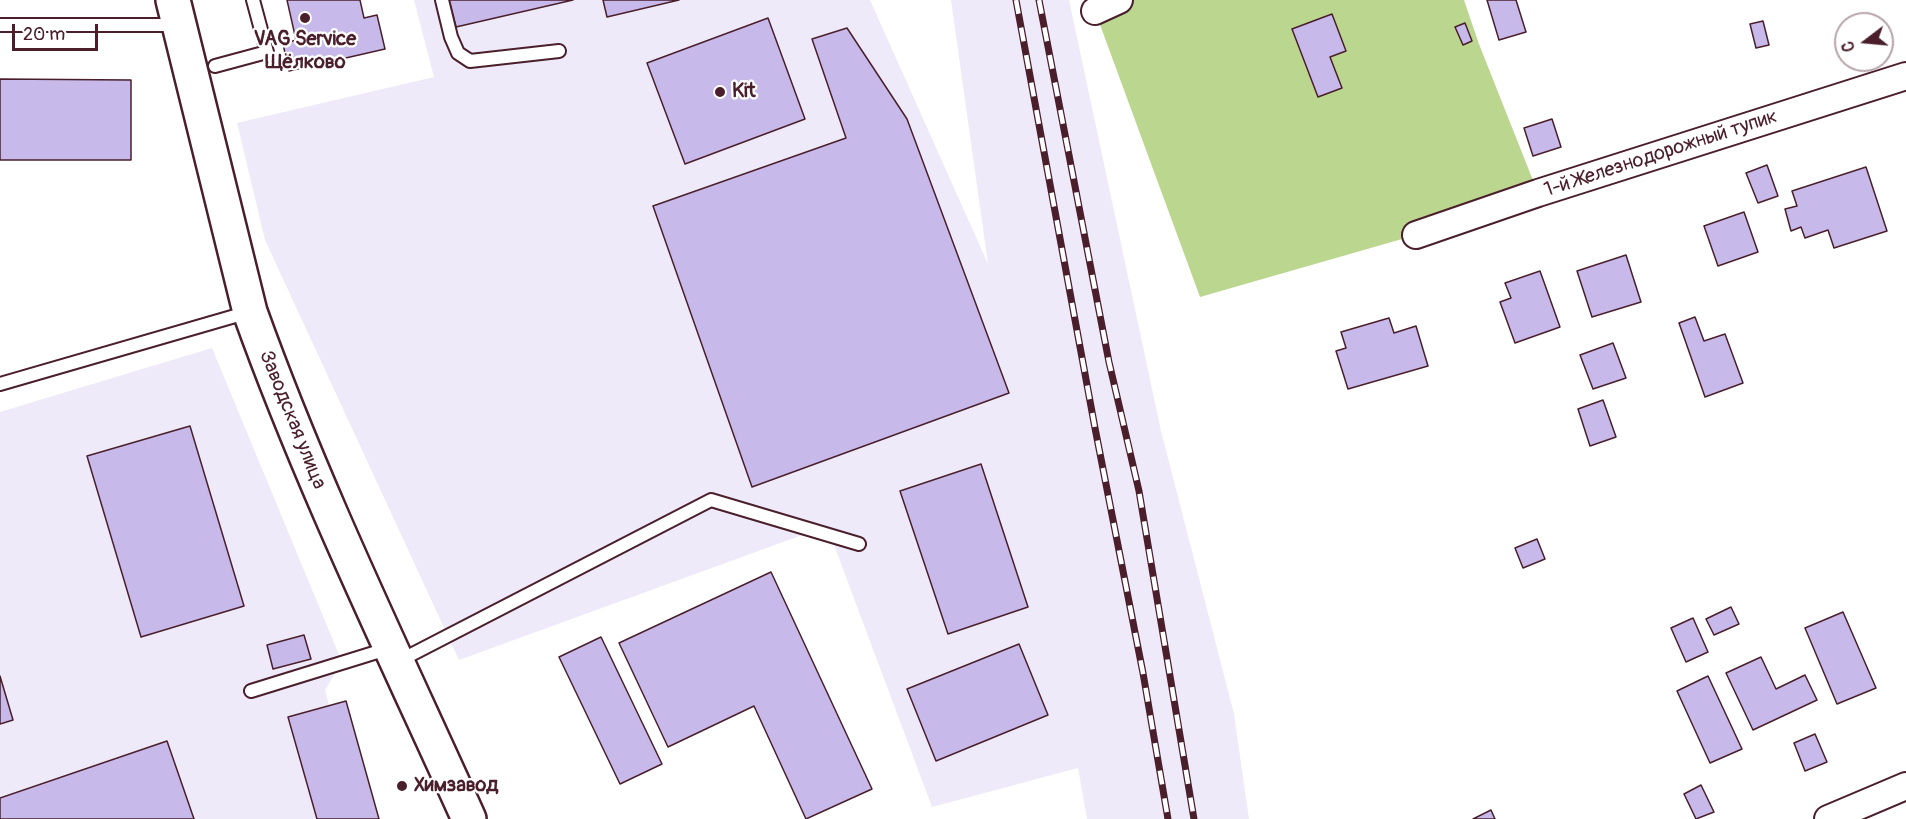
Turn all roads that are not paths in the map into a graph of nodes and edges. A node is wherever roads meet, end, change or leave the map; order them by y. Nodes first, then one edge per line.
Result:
1 (254, 0) edge
2 (442, 0) edge
3 (1119, 0) edge
4 (1095, 11) dead end
5 (176, 12) edge
6 (0, 25) edge
7 (560, 51) dead end
8 (215, 66) dead end
9 (1906, 76) edge
10 (1416, 235) dead end
11 (250, 312) junction
12 (0, 384) edge
13 (859, 544) dead end
14 (394, 655) junction
15 (251, 691) dead end
16 (1906, 786) edge
17 (469, 819) edge
18 (1828, 819) edge

1 - 8 lane
2 - 7 lane
3 - 4 street
5 - 6 lane
5 - 11 main road, Заводская улица
9 - 10 street, 1-й Железнодорожный тупик
11 - 12 lane
11 - 14 main road, Заводская улица
13 - 14 lane
14 - 15 lane
14 - 17 main road, Заводская улица
16 - 18 street

